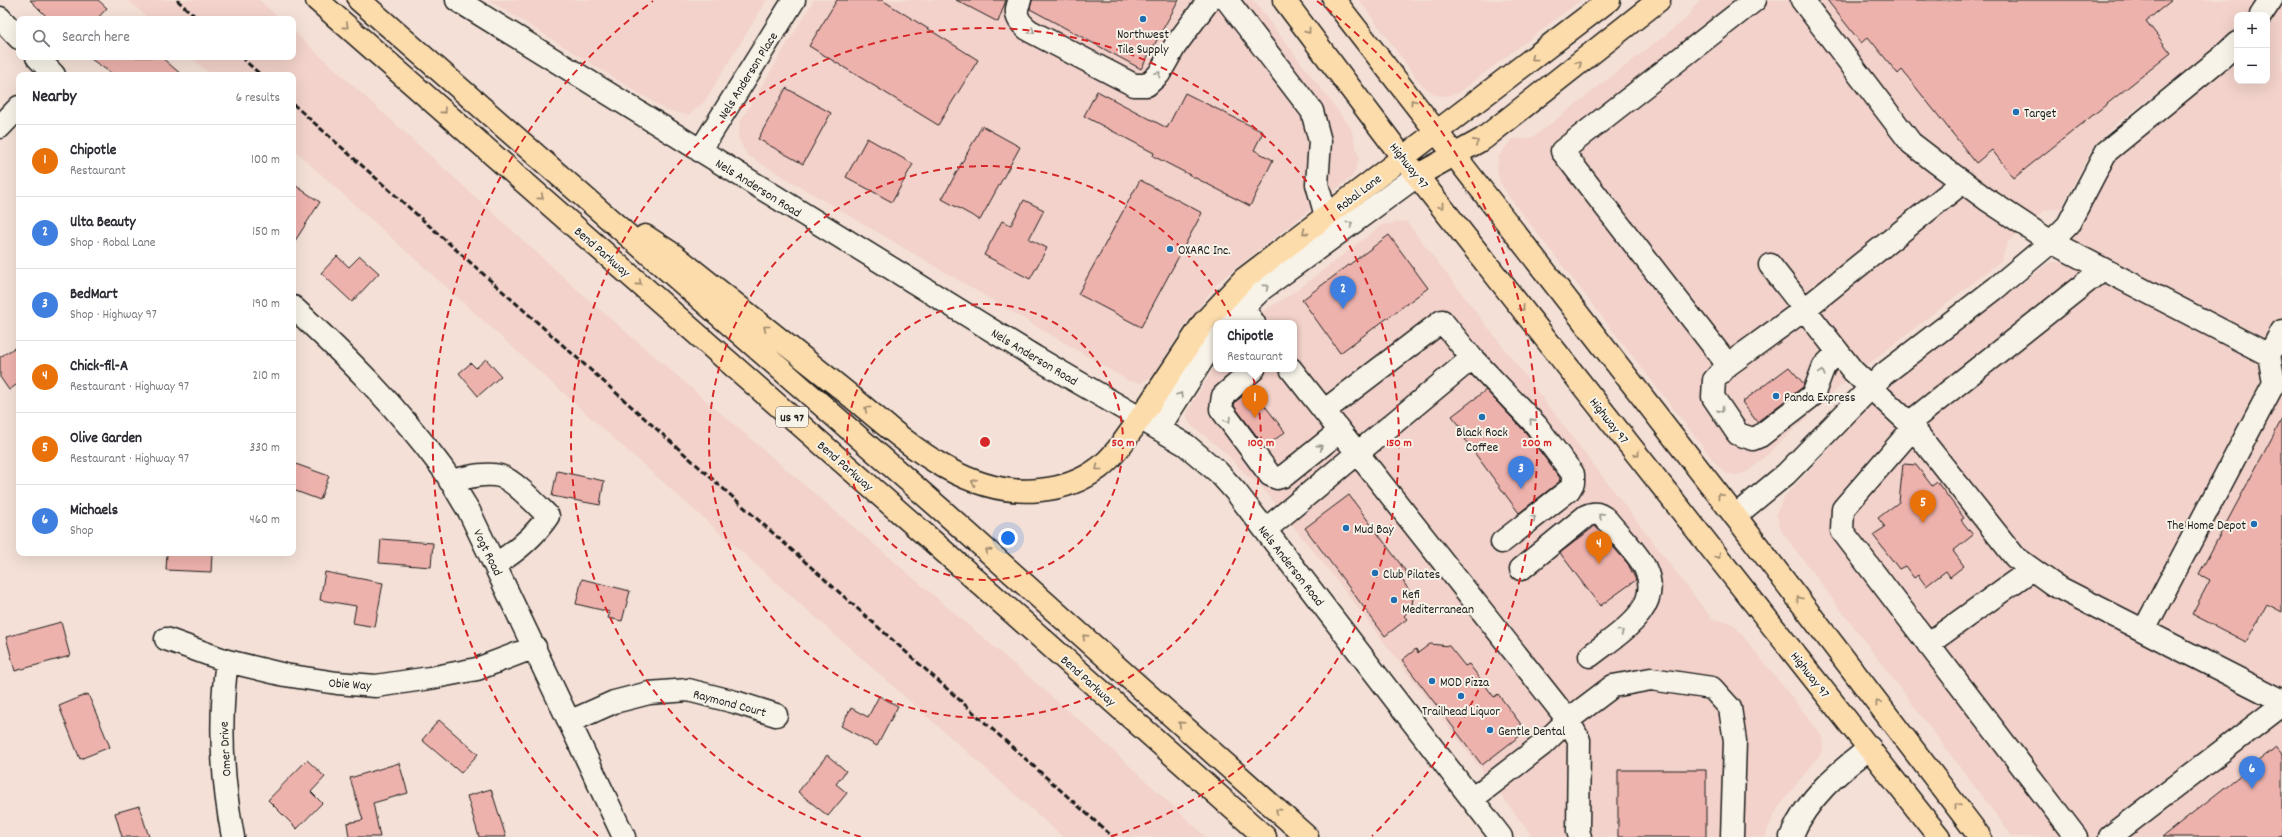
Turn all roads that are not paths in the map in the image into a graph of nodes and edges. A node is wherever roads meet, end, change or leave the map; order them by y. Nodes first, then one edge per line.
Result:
1 (317, 0) edge
2 (359, 0) edge
3 (457, 0) edge
4 (794, 0) edge
5 (1020, 0) edge
6 (1209, 0) edge
7 (1227, 0) edge
8 (1284, 0) edge
9 (1334, 0) edge
10 (1609, 0) edge
11 (1659, 0) edge
12 (1755, 0) edge
13 (1802, 0) edge
14 (2271, 0) edge
15 (2263, 12) edge
16 (0, 18) edge
17 (16, 35) edge
18 (2234, 46) edge
19 (16, 110) edge
20 (0, 127) edge
21 (1436, 132) junction
22 (700, 151) junction
23 (1455, 154) junction
24 (1404, 158) junction
25 (1418, 175) junction
26 (1963, 182) junction
27 (580, 195) junction
28 (1326, 216) junction
29 (2052, 242) junction
30 (1770, 265) dead end
31 (2102, 268) junction
32 (1805, 309) junction
33 (296, 310) edge
34 (1248, 315) edge
35 (1235, 320) edge
36 (2282, 331) edge
37 (1213, 342) edge
38 (1838, 352) junction
39 (2269, 355) junction
40 (1472, 358) junction
41 (1728, 365) junction
42 (1251, 372) edge
43 (1293, 372) edge
44 (1872, 387) junction
45 (1324, 411) junction
46 (1150, 423) junction
47 (1911, 426) junction
48 (1340, 431) junction
49 (1358, 454) junction
50 (450, 481) junction
51 (1735, 516) junction
52 (1265, 530) junction
53 (1502, 542) dead end
54 (496, 564) junction
55 (1521, 569) dead end
56 (2031, 570) junction
57 (2144, 630) junction
58 (166, 639) dead end
59 (1928, 644) junction
60 (535, 647) junction
61 (1590, 656) dead end
62 (227, 661) junction
63 (2282, 701) edge
64 (2282, 705) edge
65 (776, 715) dead end
66 (1568, 720) junction
67 (569, 722) junction
68 (1870, 748) junction
69 (1472, 799) junction
70 (233, 837) edge
71 (624, 837) edge
72 (1265, 837) edge
73 (1307, 837) edge
74 (1501, 837) edge
75 (1580, 837) edge
76 (1732, 837) edge
77 (1791, 837) edge
78 (1939, 837) edge
79 (1980, 837) edge
80 (2076, 837) edge
81 (2110, 837) edge

1 -> 72 main road, Bend Parkway / US 97
2 - 27 main road, US 97
3 - 22 street, Nels Anderson Road
4 - 22 street, Nels Anderson Place
5 -> 6 street
7 - 28 street
8 -> 24 main road, Highway 97
21 -> 9 main road
10 -> 21 main road, Robal Lane
23 -> 11 main road, Robal Lane
12 - 41 street
13 - 26 street
14 - 15 street
16 - 17 street
18 - 29 street
19 - 20 street
21 - 23 main road
21 - 24 main road, Robal Lane
22 - 46 street, Nels Anderson Road
23 - 25 main road, Robal Lane
51 -> 23 main road
24 - 25 main road, Highway 97
24 - 28 main road, Robal Lane
34 -> 25 street, Robal Lane
25 -> 68 main road, Highway 97
26 - 29 street
26 - 32 street
46 -> 27 main road, Robal Lane
73 -> 27 main road, US 97
28 -> 46 main road, Robal Lane
29 - 31 street
29 - 44 street
30 - 32 street
31 - 39 street
31 - 47 street
32 - 38 street
32 - 41 street
33 - 50 street, Vogt Road
34 - 35 street, Robal Lane
36 - 39 street
46 -> 37 street
41 -> 38 street
38 - 44 street
39 - 57 street
40 - 45 street
40 - 49 street
53 -> 40 street
42 -> 48 street
43 - 45 street
44 - 47 street
44 - 51 street
45 - 48 street
46 - 52 street, Nels Anderson Road
47 - 56 street
47 - 59 street
48 - 49 street
49 - 52 street
49 - 66 street
50 - 54 street, Vogt Road
50 - 54 street
79 -> 51 main road
52 - 69 street, Nels Anderson Road
54 - 60 street, Vogt Road
61 -> 55 street
56 - 57 street
56 - 59 street
57 - 63 street
58 - 62 street, Obie Way
59 - 80 street
60 - 62 street, Obie Way
60 - 67 street, Vogt Road
62 - 70 street, Omer Drive
64 - 81 street
65 - 67 street, Raymond Court
66 - 69 street
66 - 75 street
66 - 76 street
67 - 71 street, Vogt Road
68 - 77 street
68 - 78 main road, Highway 97
69 - 74 street, Nels Anderson Road

